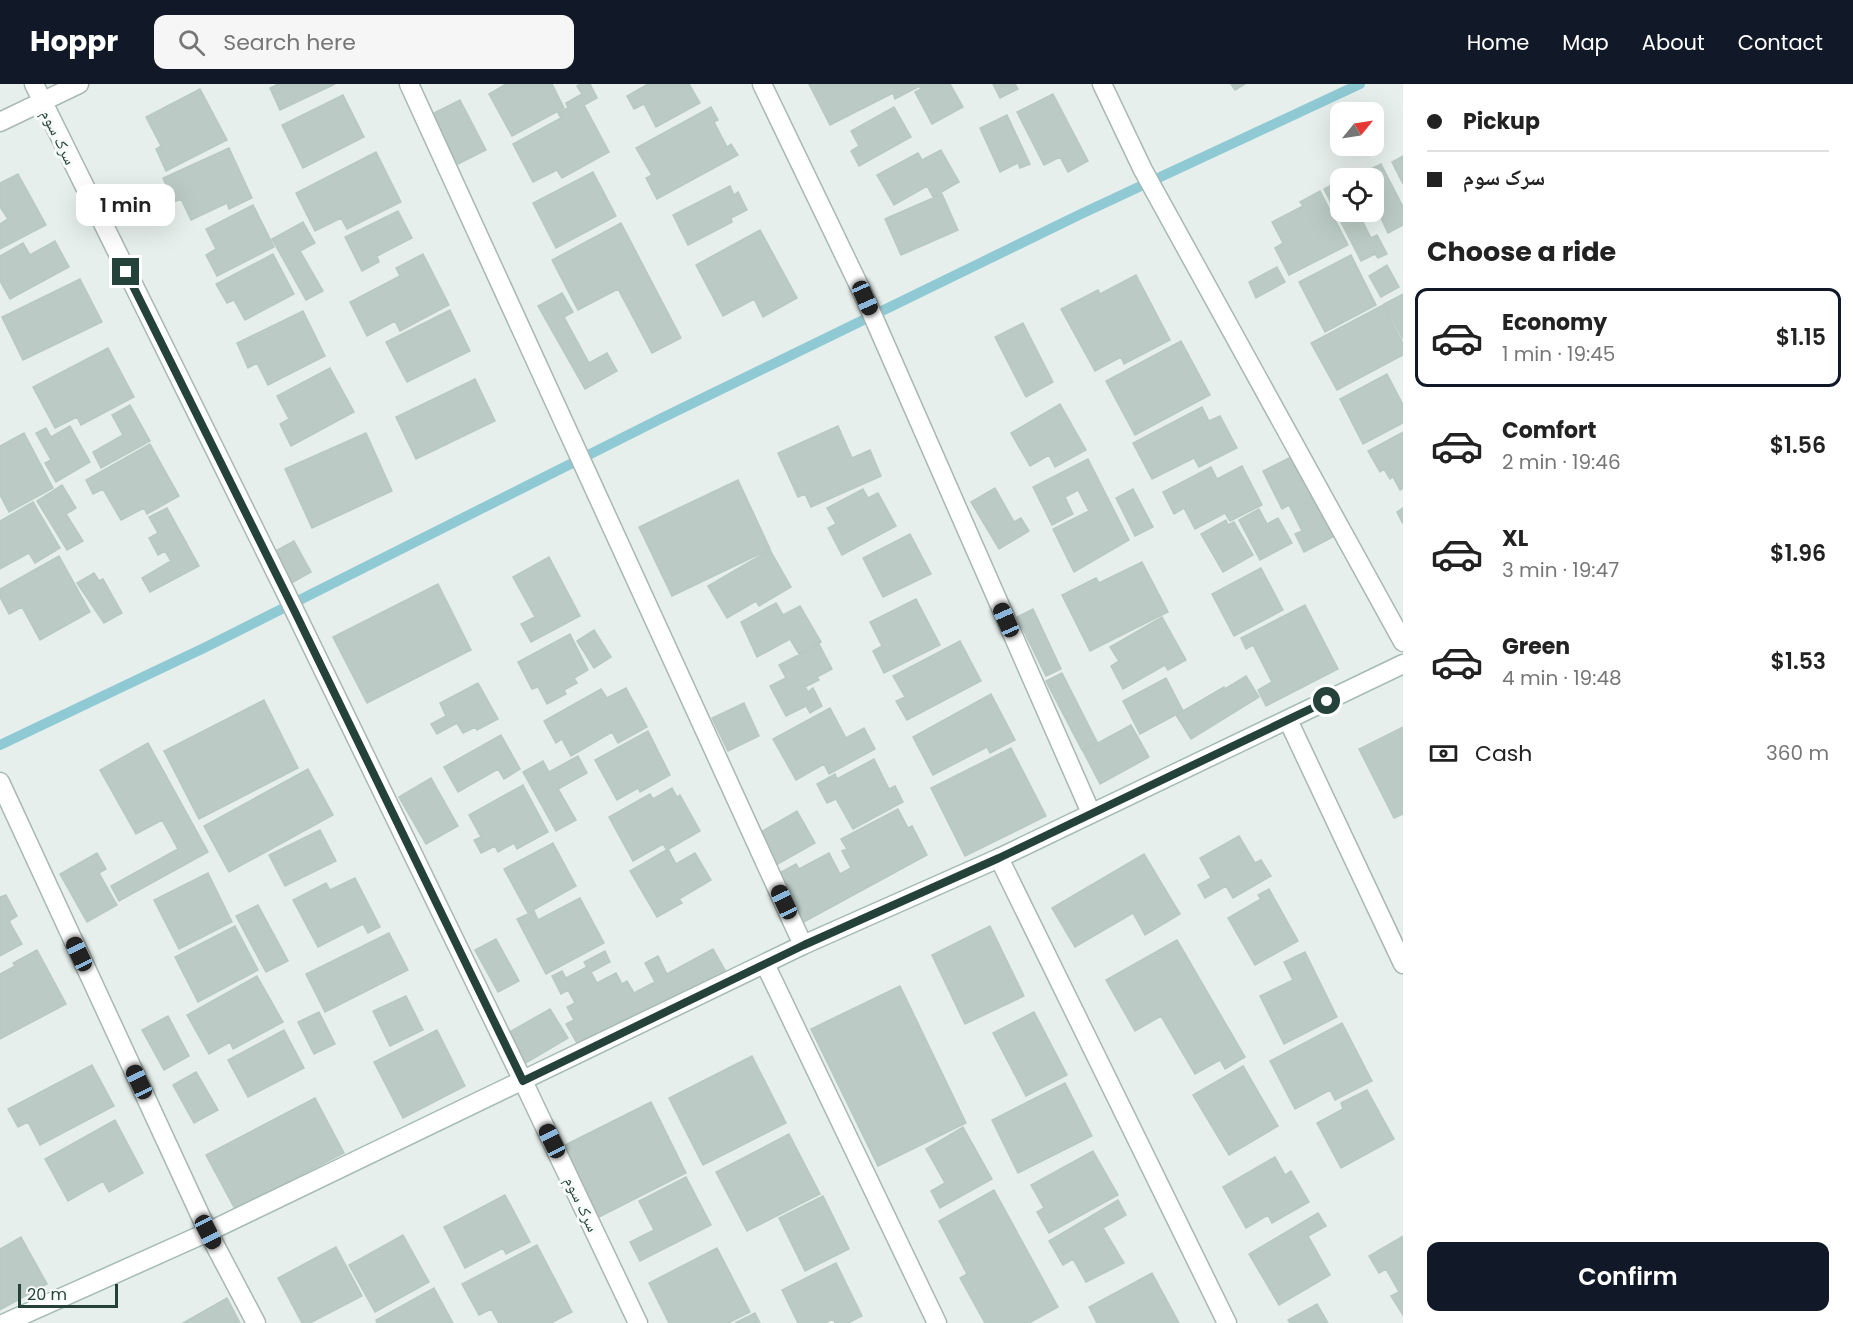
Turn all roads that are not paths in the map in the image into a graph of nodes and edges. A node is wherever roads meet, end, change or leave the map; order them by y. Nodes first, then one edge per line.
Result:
1 (34, 84) edge
2 (79, 84) edge
3 (409, 84) edge
4 (762, 84) edge
5 (1102, 84) edge
6 (42, 103) junction
7 (0, 122) edge
8 (1403, 642) edge
9 (1403, 664) edge
10 (1288, 720) junction
11 (0, 782) edge
12 (1091, 813) junction
13 (999, 858) junction
14 (804, 945) junction
15 (765, 964) junction
16 (1403, 964) edge
17 (523, 1081) junction
18 (208, 1232) junction
19 (5, 1323) edge
20 (256, 1323) edge
21 (638, 1323) edge
22 (936, 1323) edge
23 (1227, 1323) edge

1 - 6 street, سرک سوم
2 - 6 street
3 - 14 street
4 - 12 street
5 - 8 street
6 - 7 street
6 - 17 street, سرک سوم
9 - 10 street
10 - 12 street
10 - 16 street
11 - 18 street
12 - 13 street
13 - 14 street
13 - 23 street
14 - 15 street
15 - 17 street
15 - 22 street
17 - 18 street
17 - 21 street, سرک سوم
18 - 19 street
18 - 20 street

